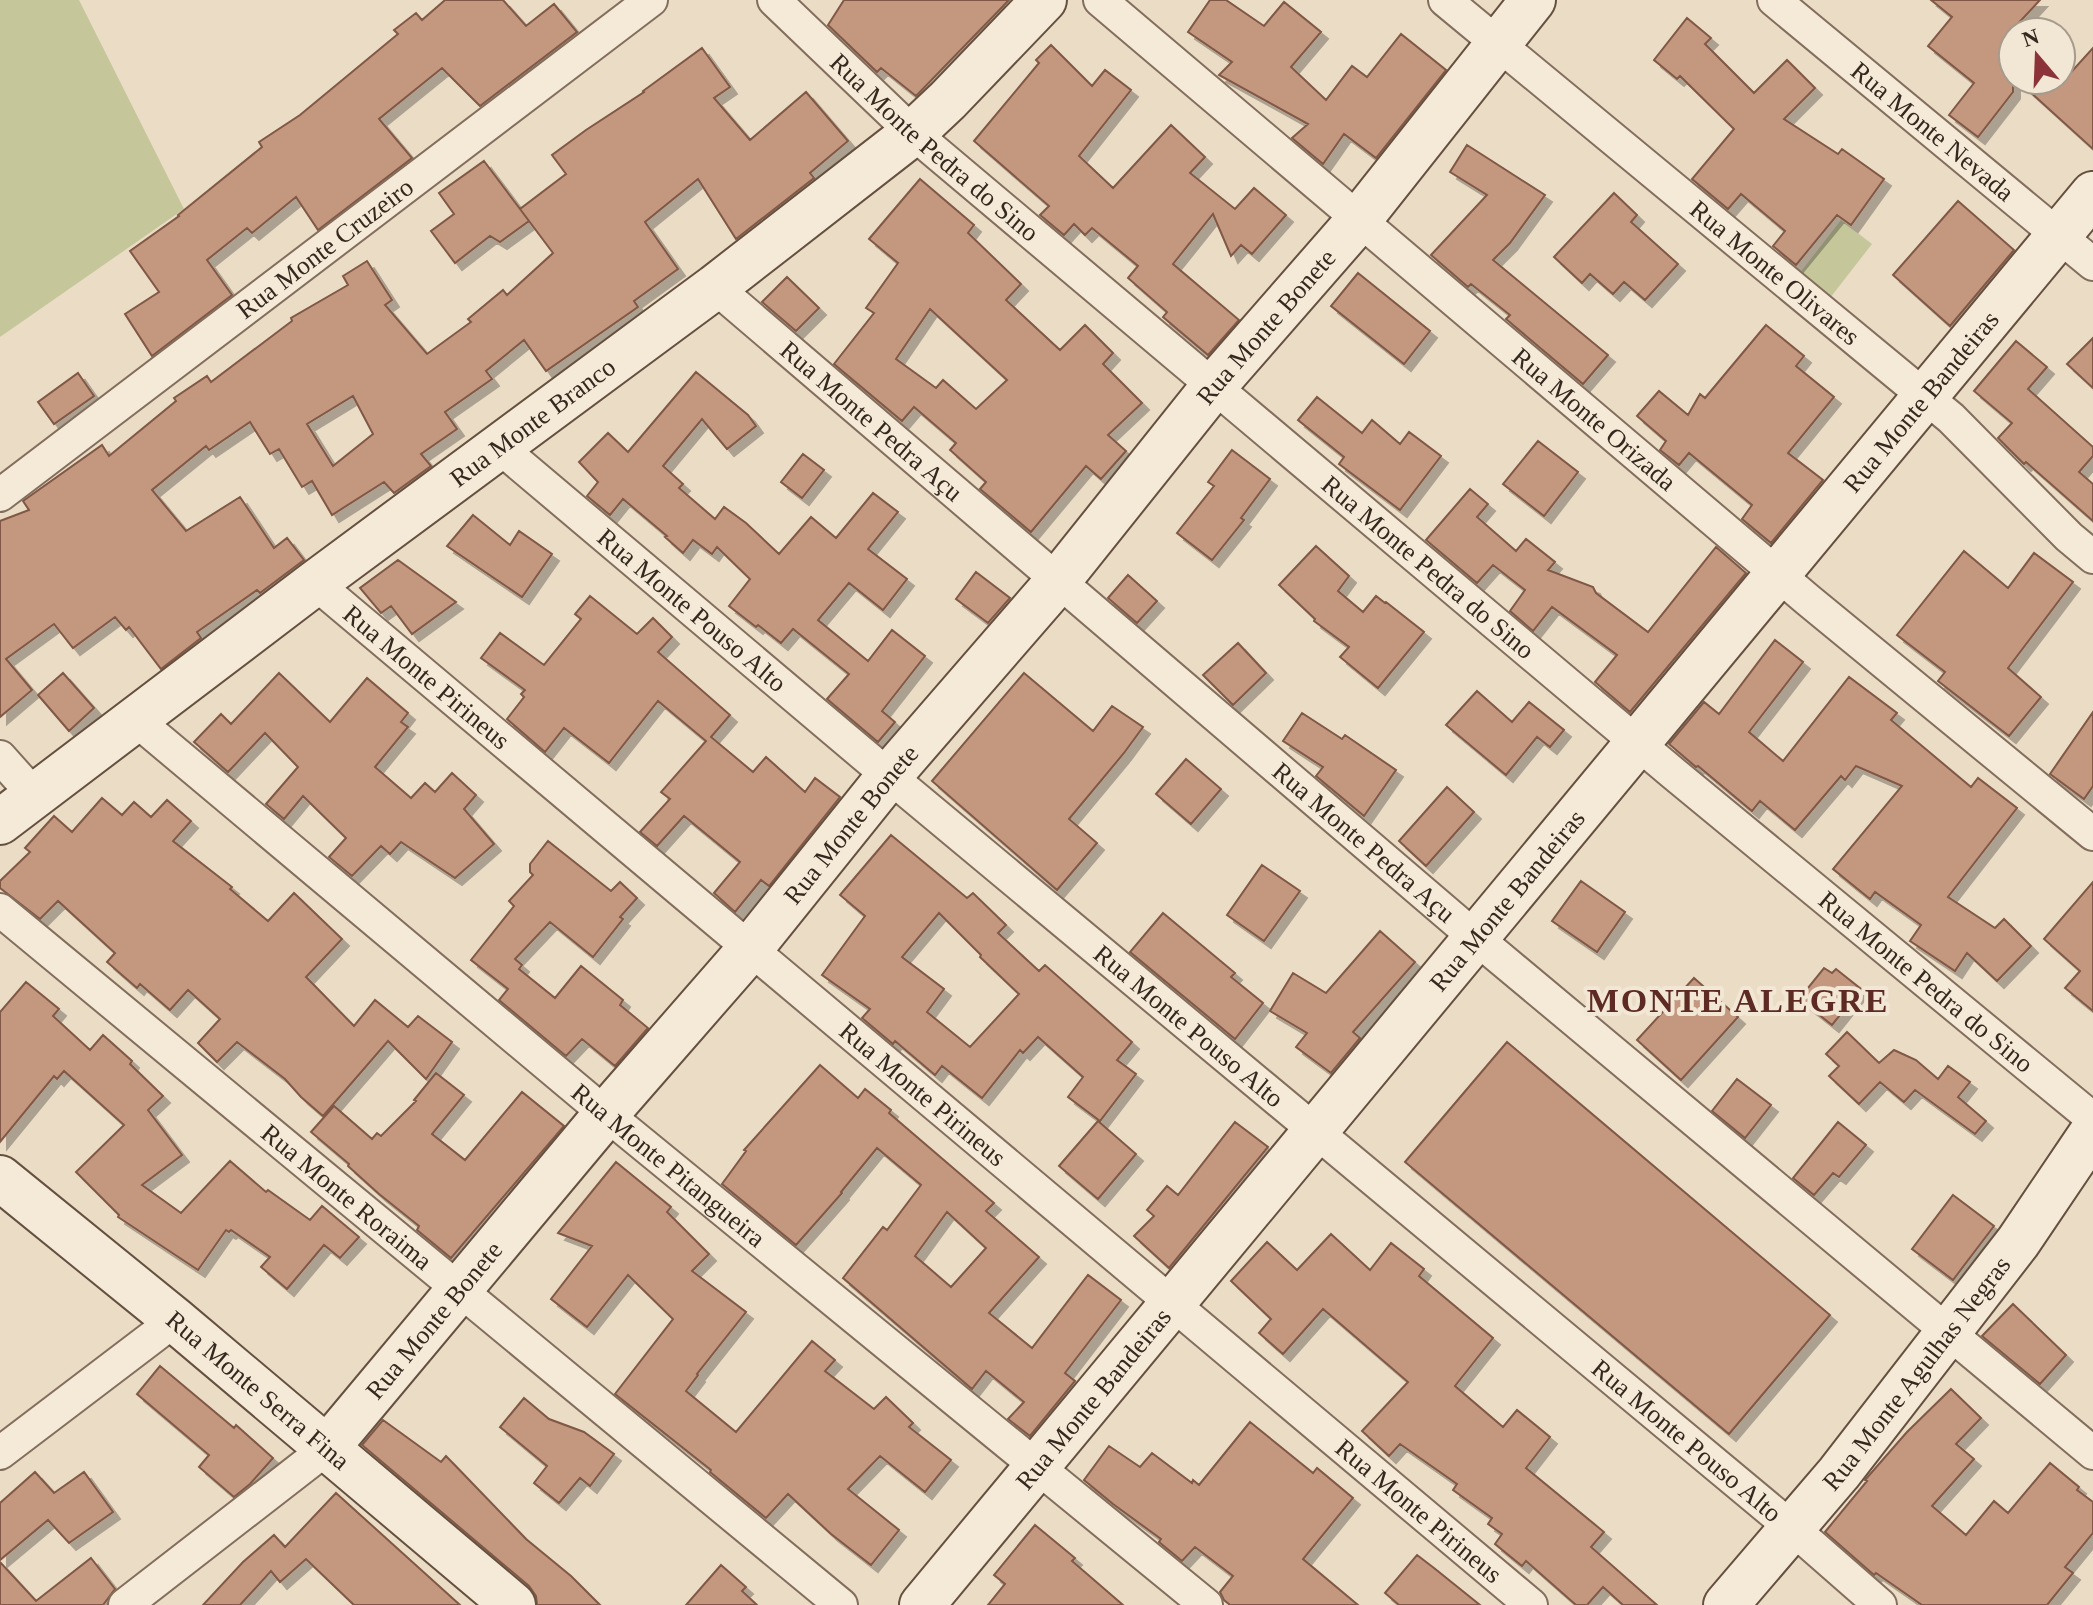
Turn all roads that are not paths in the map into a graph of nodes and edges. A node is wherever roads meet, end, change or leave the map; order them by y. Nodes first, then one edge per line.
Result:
1 (651, 0) edge
2 (774, 0) edge
3 (1044, 0) edge
4 (1100, 0) edge
5 (1445, 0) edge
6 (1533, 0) edge
7 (1774, 0) edge
8 (1498, 43) junction
9 (913, 133) junction
10 (2093, 194) edge
11 (1358, 221) junction
12 (2058, 236) junction
13 (2093, 264) edge
14 (715, 287) junction
15 (1213, 387) junction
16 (1925, 397) junction
17 (498, 446) junction
18 (0, 495) edge
19 (2093, 557) edge
20 (1778, 575) junction
21 (1058, 581) junction
22 (315, 583) junction
23 (136, 720) junction
24 (1638, 743) junction
25 (0, 757) edge
26 (889, 776) junction
27 (35, 796) junction
28 (0, 822) edge
29 (2093, 834) edge
30 (0, 910) edge
31 (1476, 938) junction
32 (750, 949) junction
33 (606, 1114) junction
34 (2093, 1119) edge
35 (1315, 1131) junction
36 (2093, 1131) edge
37 (0, 1178) edge
38 (459, 1290) junction
39 (1172, 1303) junction
40 (175, 1320) junction
41 (1948, 1332) junction
42 (326, 1449) junction
43 (0, 1453) edge
44 (2093, 1453) edge
45 (1038, 1466) junction
46 (1792, 1528) junction
47 (125, 1605) edge
48 (513, 1605) edge
49 (841, 1605) edge
50 (922, 1605) edge
51 (1206, 1605) edge
52 (1531, 1605) edge
53 (1726, 1605) edge
54 (1880, 1605) edge

1 - 18 street, Rua Monte Cruzeiro
2 - 9 street, Rua Monte Pedra do Sino
3 - 9 main road, Rua Monte Branco
4 - 11 street, Rua Monte Orizada
5 - 8 street, Rua Monte Olivares
6 - 8 main road, Rua Monte Bonete
7 - 12 street, Rua Monte Nevada
8 - 11 main road, Rua Monte Bonete
8 - 16 street, Rua Monte Olivares
9 - 14 main road, Rua Monte Branco
9 - 15 street, Rua Monte Pedra do Sino
10 - 12 main road, Rua Monte Bandeiras
11 - 15 main road, Rua Monte Bonete
11 - 20 street, Rua Monte Orizada
12 - 13 street, Rua Monte Nevada
12 - 16 main road, Rua Monte Bandeiras
14 - 17 main road, Rua Monte Branco
14 - 21 street, Rua Monte Pedra Açu
15 - 21 main road, Rua Monte Bonete
15 - 24 street, Rua Monte Pedra do Sino
16 - 19 street, Rua Monte Olivares
16 - 20 main road, Rua Monte Bandeiras
17 - 22 main road, Rua Monte Branco
17 - 26 street, Rua Monte Pouso Alto
20 - 24 main road, Rua Monte Bandeiras
20 - 29 street, Rua Monte Orizada
21 - 26 main road, Rua Monte Bonete
21 - 31 street, Rua Monte Pedra Açu
22 - 23 main road, Rua Monte Branco
22 - 32 street, Rua Monte Pirineus
23 - 27 main road, Rua Monte Branco
23 - 33 street, Rua Monte Pitangueira
24 - 31 main road, Rua Monte Bandeiras
24 - 34 street, Rua Monte Pedra do Sino
25 - 27 street
26 - 32 main road, Rua Monte Bonete
26 - 35 street, Rua Monte Pouso Alto
27 - 28 main road, Rua Monte Branco
30 - 38 street, Rua Monte Roraima
31 - 35 main road, Rua Monte Bandeiras
31 - 41 street, Rua Monte Pedra Açu
32 - 33 main road, Rua Monte Bonete
32 - 39 street, Rua Monte Pirineus
33 - 38 main road, Rua Monte Bonete
33 - 45 street, Rua Monte Pitangueira
35 - 39 main road, Rua Monte Bandeiras
35 - 46 street, Rua Monte Pouso Alto
36 - 41 main road, Rua Monte Agulhas Negras
37 - 40 main road, Rua Monte Serra Fina
38 - 42 main road, Rua Monte Bonete
38 - 49 street, Rua Monte Roraima
39 - 45 main road, Rua Monte Bandeiras
39 - 52 street, Rua Monte Pirineus
40 - 42 main road, Rua Monte Serra Fina
40 - 43 street
41 - 44 street, Rua Monte Pedra Açu
41 - 46 main road, Rua Monte Agulhas Negras
42 - 47 street, Rua Monte Bonete
42 - 48 main road, Rua Monte Serra Fina
45 - 50 main road, Rua Monte Bandeiras
45 - 51 street, Rua Monte Pitangueira
46 - 53 main road, Rua Monte Agulhas Negras
46 - 54 street, Rua Monte Pouso Alto

